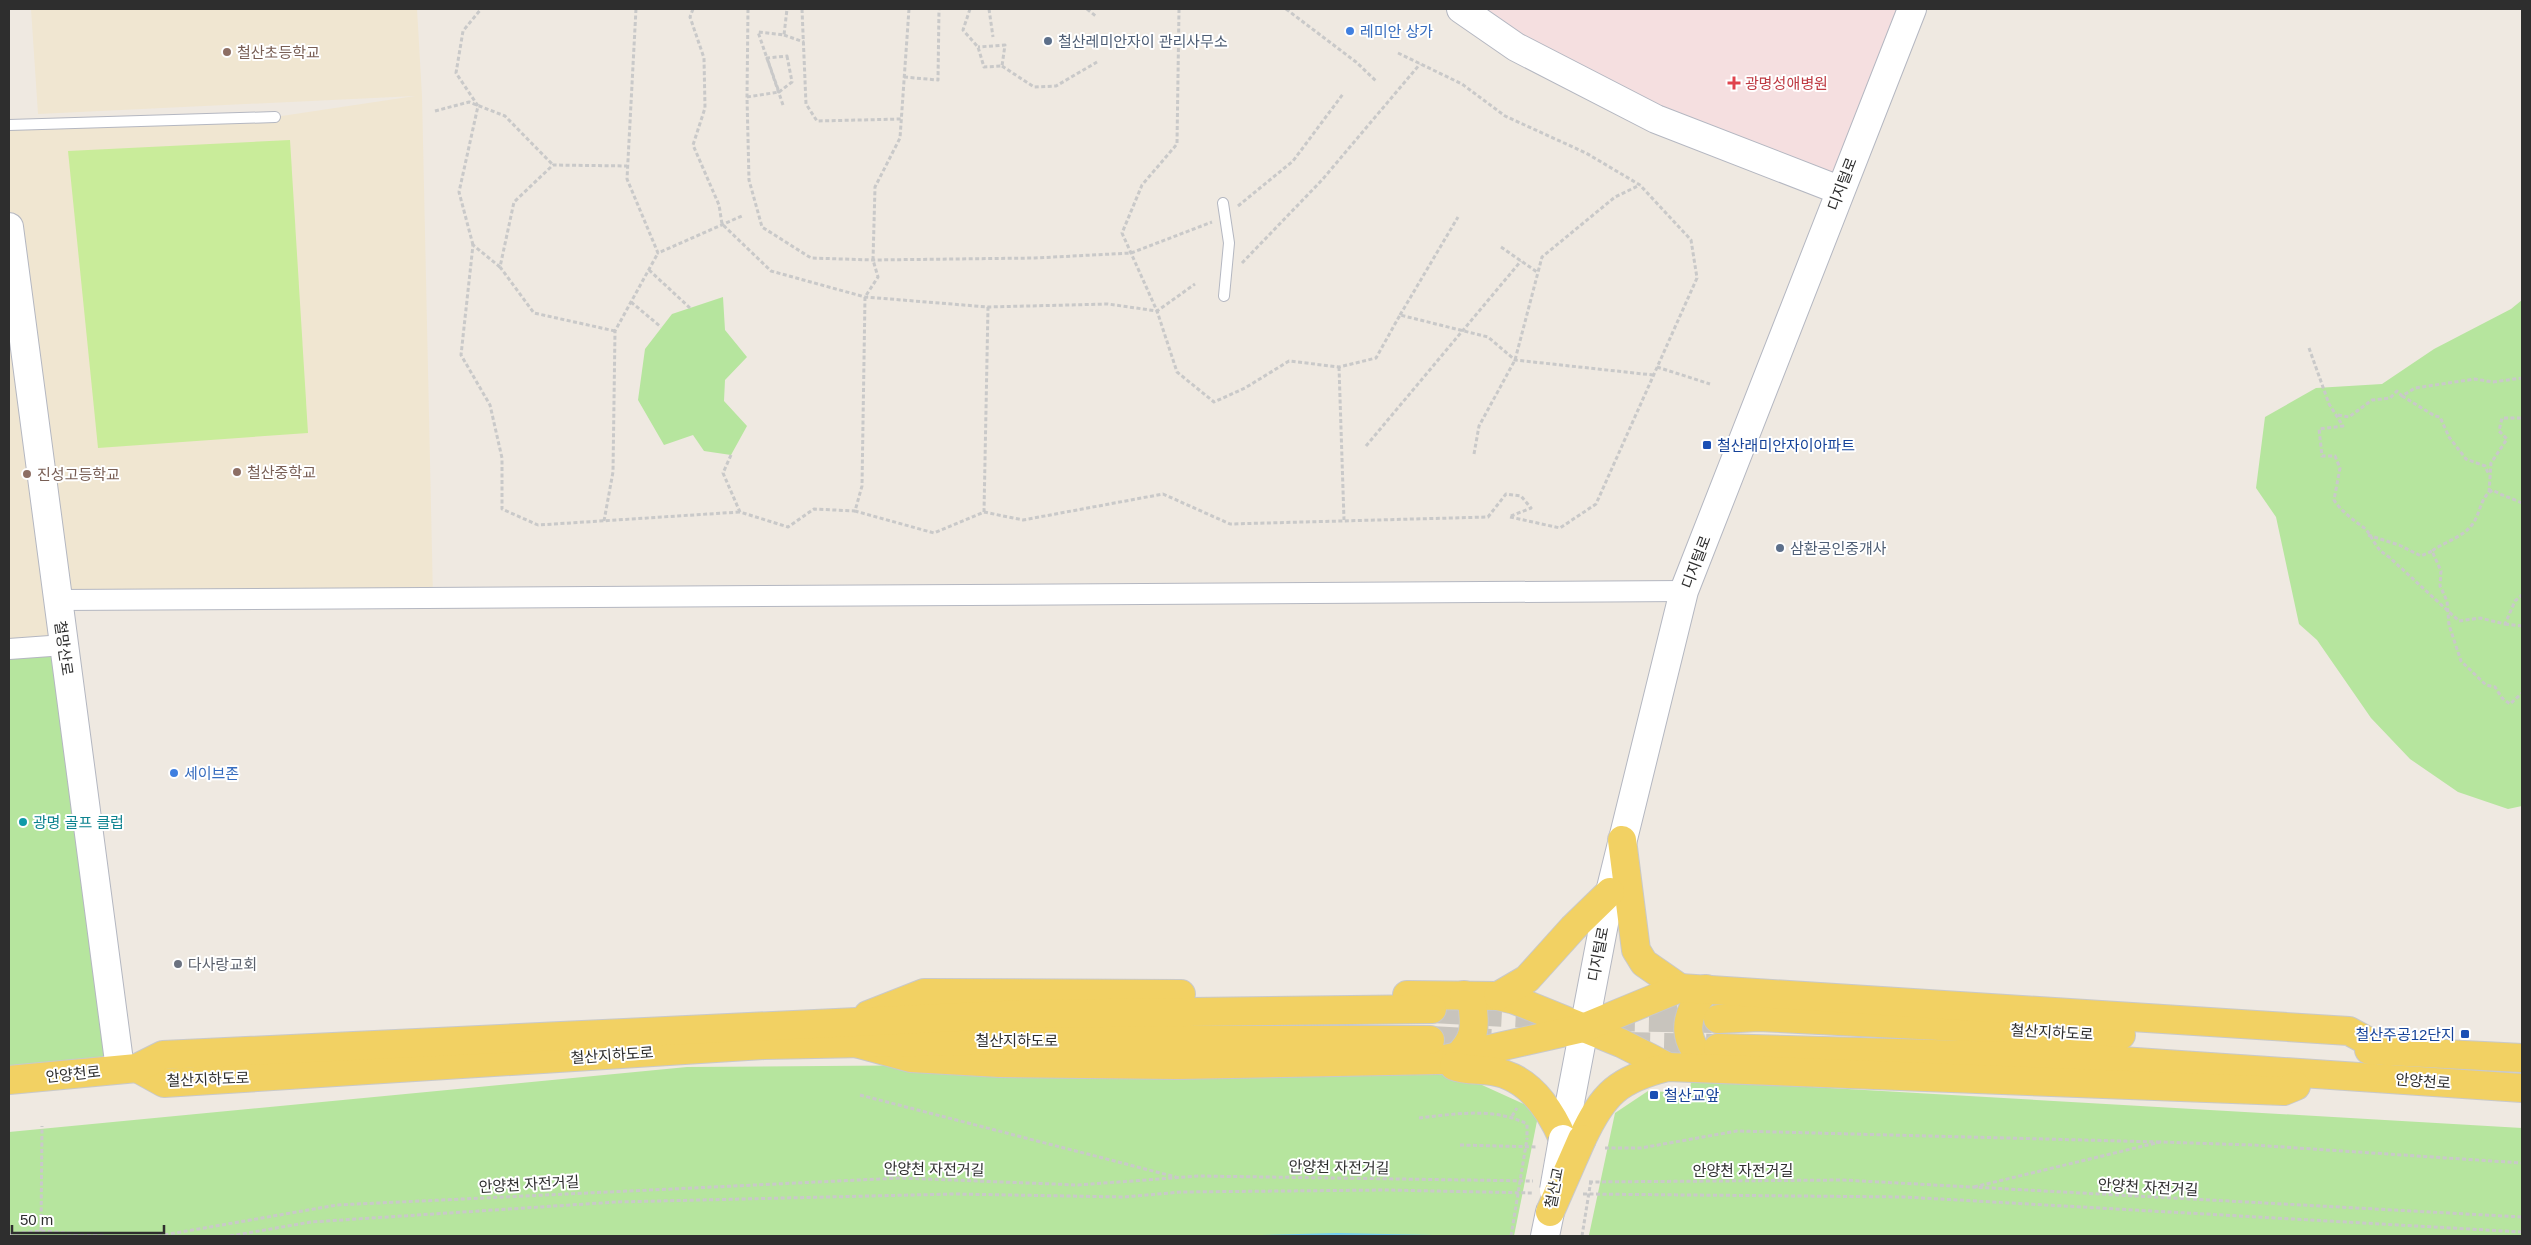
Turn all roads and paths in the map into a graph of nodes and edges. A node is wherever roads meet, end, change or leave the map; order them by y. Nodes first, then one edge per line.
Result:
1 (636, 9) edge
2 (692, 9) edge
3 (748, 9) edge
4 (788, 9) edge
5 (802, 9) edge
6 (909, 9) edge
7 (939, 9) edge
8 (970, 9) edge
9 (989, 9) edge
10 (1087, 9) edge
11 (1179, 9) edge
12 (1286, 9) edge
13 (1461, 9) edge
14 (1912, 9) edge
15 (479, 10) edge
16 (1097, 17) dead end
17 (784, 35) junction
18 (993, 37) dead end
19 (804, 42) junction
20 (978, 47) junction
21 (1398, 54) dead end
22 (767, 58) junction
23 (1097, 62) dead end
24 (1420, 64) junction
25 (1002, 66) junction
26 (904, 77) junction
27 (1376, 81) dead end
28 (779, 92) junction
29 (1343, 94) dead end
30 (747, 97) junction
31 (783, 105) dead end
32 (478, 106) junction
33 (435, 111) dead end
34 (275, 117) dead end
35 (902, 119) junction
36 (9, 125) edge
37 (553, 165) junction
38 (627, 166) junction
39 (1640, 185) junction
40 (1839, 190) junction
41 (1223, 203) dead end
42 (744, 215) dead end
43 (1225, 217) junction
44 (1458, 217) dead end
45 (722, 224) junction
46 (9, 227) edge
47 (474, 245) junction
48 (1501, 247) dead end
49 (658, 253) junction
50 (1131, 253) junction
51 (873, 260) junction
52 (1521, 261) junction
53 (500, 267) junction
54 (649, 270) junction
55 (1236, 270) dead end
56 (1538, 272) junction
57 (1195, 284) dead end
58 (1224, 296) dead end
59 (864, 297) junction
60 (631, 302) junction
61 (988, 307) junction
62 (690, 308) dead end
63 (1157, 311) junction
64 (1400, 315) junction
65 (661, 327) dead end
66 (615, 331) junction
67 (2309, 348) dead end
68 (1515, 360) junction
69 (1339, 367) junction
70 (1657, 367) junction
71 (1653, 375) junction
72 (2522, 378) edge
73 (1710, 384) dead end
74 (2402, 396) junction
75 (2338, 415) junction
76 (2522, 418) edge
77 (1366, 446) dead end
78 (1474, 454) dead end
79 (732, 455) dead end
80 (2489, 475) junction
81 (2489, 492) junction
82 (2522, 503) edge
83 (855, 511) junction
84 (740, 512) junction
85 (984, 512) junction
86 (1344, 520) junction
87 (604, 521) junction
88 (2368, 536) junction
89 (2432, 551) junction
90 (1684, 591) junction
91 (2522, 595) edge
92 (58, 600) junction
93 (2448, 610) junction
94 (2505, 624) junction
95 (2522, 626) edge
96 (64, 644) junction
97 (9, 650) edge
98 (2522, 693) edge
99 (1622, 840) junction
100 (1610, 892) junction
101 (1693, 988) junction
102 (1464, 995) junction
103 (1498, 996) junction
104 (1432, 1009) tunnel mouth
105 (1718, 1019) tunnel mouth
106 (1584, 1028) junction
107 (849, 1033) junction
108 (2386, 1051) junction
109 (1442, 1053) junction
110 (1714, 1058) junction
111 (2522, 1058) edge
112 (1668, 1067) junction
113 (128, 1069) junction
114 (9, 1080) edge
115 (2522, 1088) edge
116 (860, 1095) dead end
117 (1419, 1118) dead end
118 (42, 1126) dead end
119 (2160, 1142) junction
120 (1574, 1143) junction
121 (1460, 1145) dead end
122 (2522, 1164) edge
123 (1179, 1177) junction
124 (1592, 1179) dead end
125 (1543, 1181) dead end
126 (1583, 1182) dead end
127 (1971, 1188) junction
128 (1573, 1194) dead end
129 (1543, 1214) edge
130 (2522, 1217) edge
131 (41, 1231) junction
132 (2522, 1232) edge
133 (9, 1234) edge
134 (105, 1236) edge
135 (158, 1236) edge
136 (230, 1236) edge
137 (1511, 1236) edge
138 (1582, 1236) edge

1 - 38 path
2 - 45 path
3 - 30 path
4 - 17 path
5 - 19 path
6 - 26 path
7 - 26 path
8 - 20 path
9 - 18 path
10 - 16 path
11 - 50 path
12 - 27 path
13 - 40 street
14 - 40 street, 디지털로
15 - 32 path
17 - 19 path
17 - 22 path
19 - 35 path
20 - 25 path
20 - 25 path
21 - 24 path
22 - 28 path
22 - 28 path
23 - 25 path
24 - 39 path
24 - 55 path
26 - 35 path
28 - 30 path
28 - 31 path
29 - 43 path
30 - 51 path
32 - 33 path
32 - 37 path
32 - 47 path
34 - 36 lane
35 - 51 path
37 - 38 path
37 - 53 path
38 - 49 path
39 - 56 path
39 - 70 path
40 - 90 street, 디지털로
41 - 43 lane
42 - 45 path
43 - 50 path
43 - 58 lane
44 - 64 path
45 - 49 path
45 - 59 path
46 - 92 street, 철망산로
47 - 53 path
47 - 87 path
48 - 52 path
49 - 54 path
50 - 51 path
50 - 63 path
51 - 59 path
52 - 56 path
52 - 77 path
53 - 66 path
54 - 60 path
54 - 62 path
56 - 68 path
57 - 63 path
59 - 61 path
59 - 83 path
60 - 65 path
60 - 66 path
61 - 63 path
61 - 85 path
63 - 69 path
64 - 68 path
64 - 69 path
66 - 87 path
67 - 75 path
68 - 71 path
68 - 78 path
69 - 86 path
70 - 71 path
70 - 73 path
71 - 86 path
72 - 74 path
74 - 75 path
74 - 80 path
75 - 88 path
76 - 80 path
79 - 84 path
80 - 81 path
81 - 82 path
81 - 89 path
83 - 84 path
83 - 85 path
84 - 87 path
85 - 86 path
88 - 89 path
88 - 93 path
89 - 93 path
90 - 92 street
90 - 99 street, 디지털로
91 - 94 path
92 - 96 street, 철망산로
93 - 94 path
93 - 98 path
94 - 95 path
96 - 97 street
96 - 113 street, 철망산로
99 - 100 street, 디지털로
99 - 101 main road
100 - 103 main road
100 - 106 street, 디지털로
101 - 106 main road
101 - 108 main road
101 - 110 main road
102 - 103 main road
102 - 107 main road
102 - 109 main road
103 - 106 main road
104 - 107 main road, 철산지하도로
105 - 108 main road, 철산지하도로
106 - 109 main road
106 - 112 main road
106 - 120 street, 디지털로
107 - 109 main road
107 - 113 main road, 철산지하도로
108 - 111 main road, 안양천로
109 - 120 main road
110 - 112 main road
110 - 115 main road, 안양천로
112 - 120 main road
113 - 114 main road, 안양천로
116 - 123 path
117 - 137 path, bridge
118 - 131 path
119 - 120 path
119 - 122 path
119 - 127 path
120 - 121 path
120 - 129 main road, bridge
123 - 125 path, 안양천 자전거길
123 - 135 path, 안양천 자전거길
124 - 138 path, bridge
126 - 127 path, 안양천 자전거길
127 - 130 path, 안양천 자전거길
128 - 132 path
129 - 136 path
131 - 133 path
131 - 134 path

